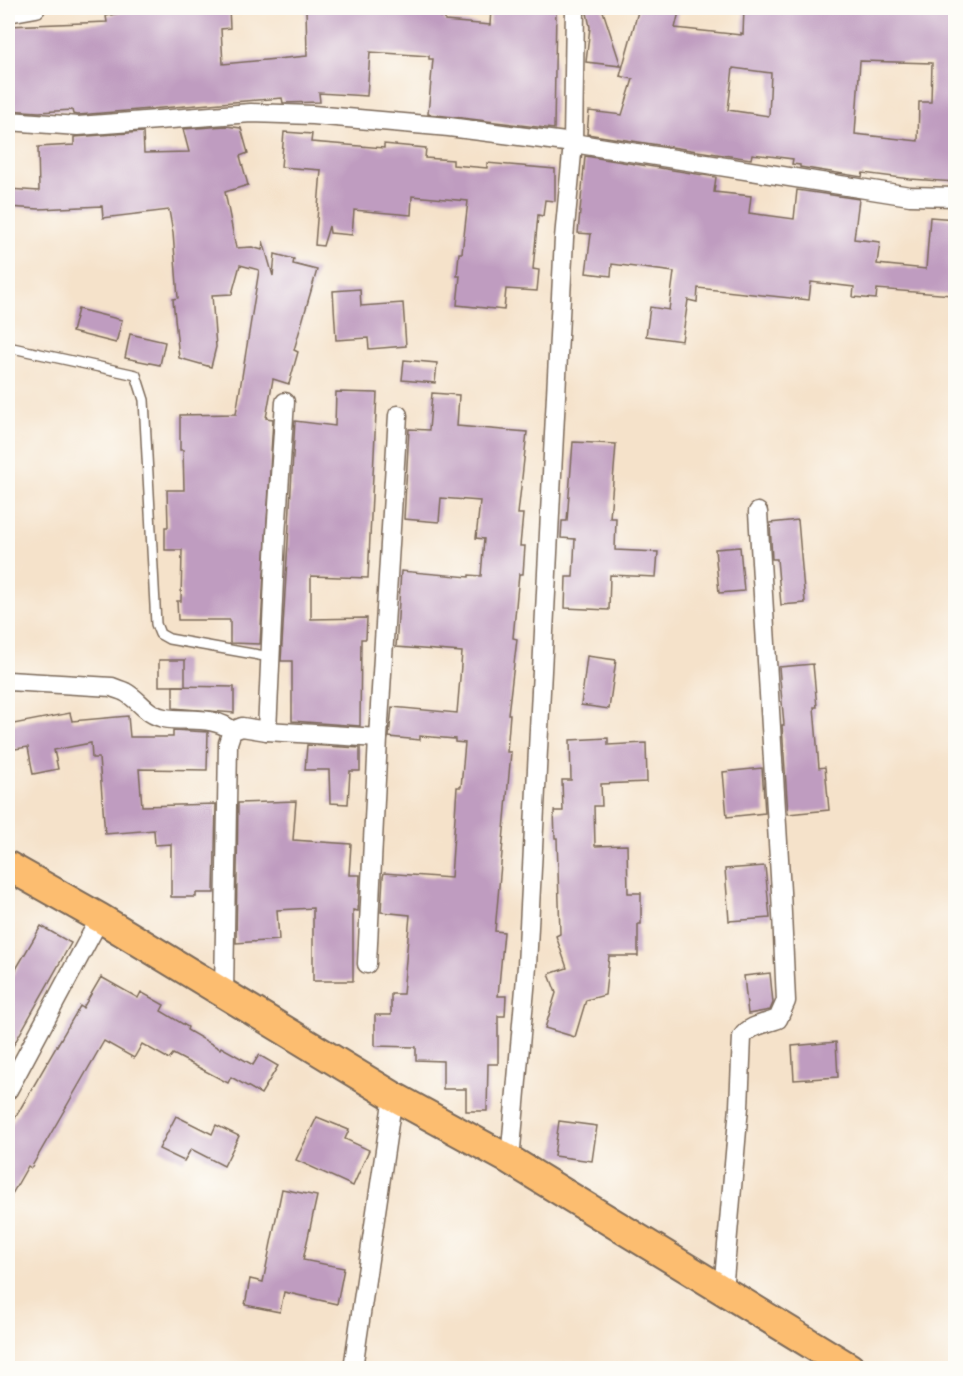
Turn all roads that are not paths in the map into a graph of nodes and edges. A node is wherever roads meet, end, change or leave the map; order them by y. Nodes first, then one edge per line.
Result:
1 (36, 8) edge
2 (575, 8) edge
3 (8, 13) edge
4 (8, 121) edge
5 (573, 143) junction
6 (956, 197) edge
7 (8, 347) edge
8 (285, 402) dead end
9 (398, 415) dead end
10 (758, 512) dead end
11 (270, 657) junction
12 (8, 681) edge
13 (232, 731) junction
14 (267, 731) junction
15 (378, 738) junction
16 (8, 867) edge
17 (100, 918) junction
18 (367, 964) dead end
19 (224, 993) junction
20 (8, 1090) edge
21 (393, 1096) junction
22 (510, 1160) junction
23 (723, 1291) junction
24 (352, 1368) edge
25 (850, 1368) edge

1 - 3 street
2 - 5 street
4 - 5 street
5 - 6 street
5 - 22 street
7 - 11 lane
8 - 11 street
9 - 15 street
10 - 23 street
11 - 14 street
12 - 13 street
13 - 14 street
13 - 19 street
14 - 15 street
15 - 18 street
16 - 17 main road
17 - 19 main road
17 - 20 street
19 - 21 main road
21 - 22 main road
21 - 24 street
22 - 23 main road
23 - 25 main road

